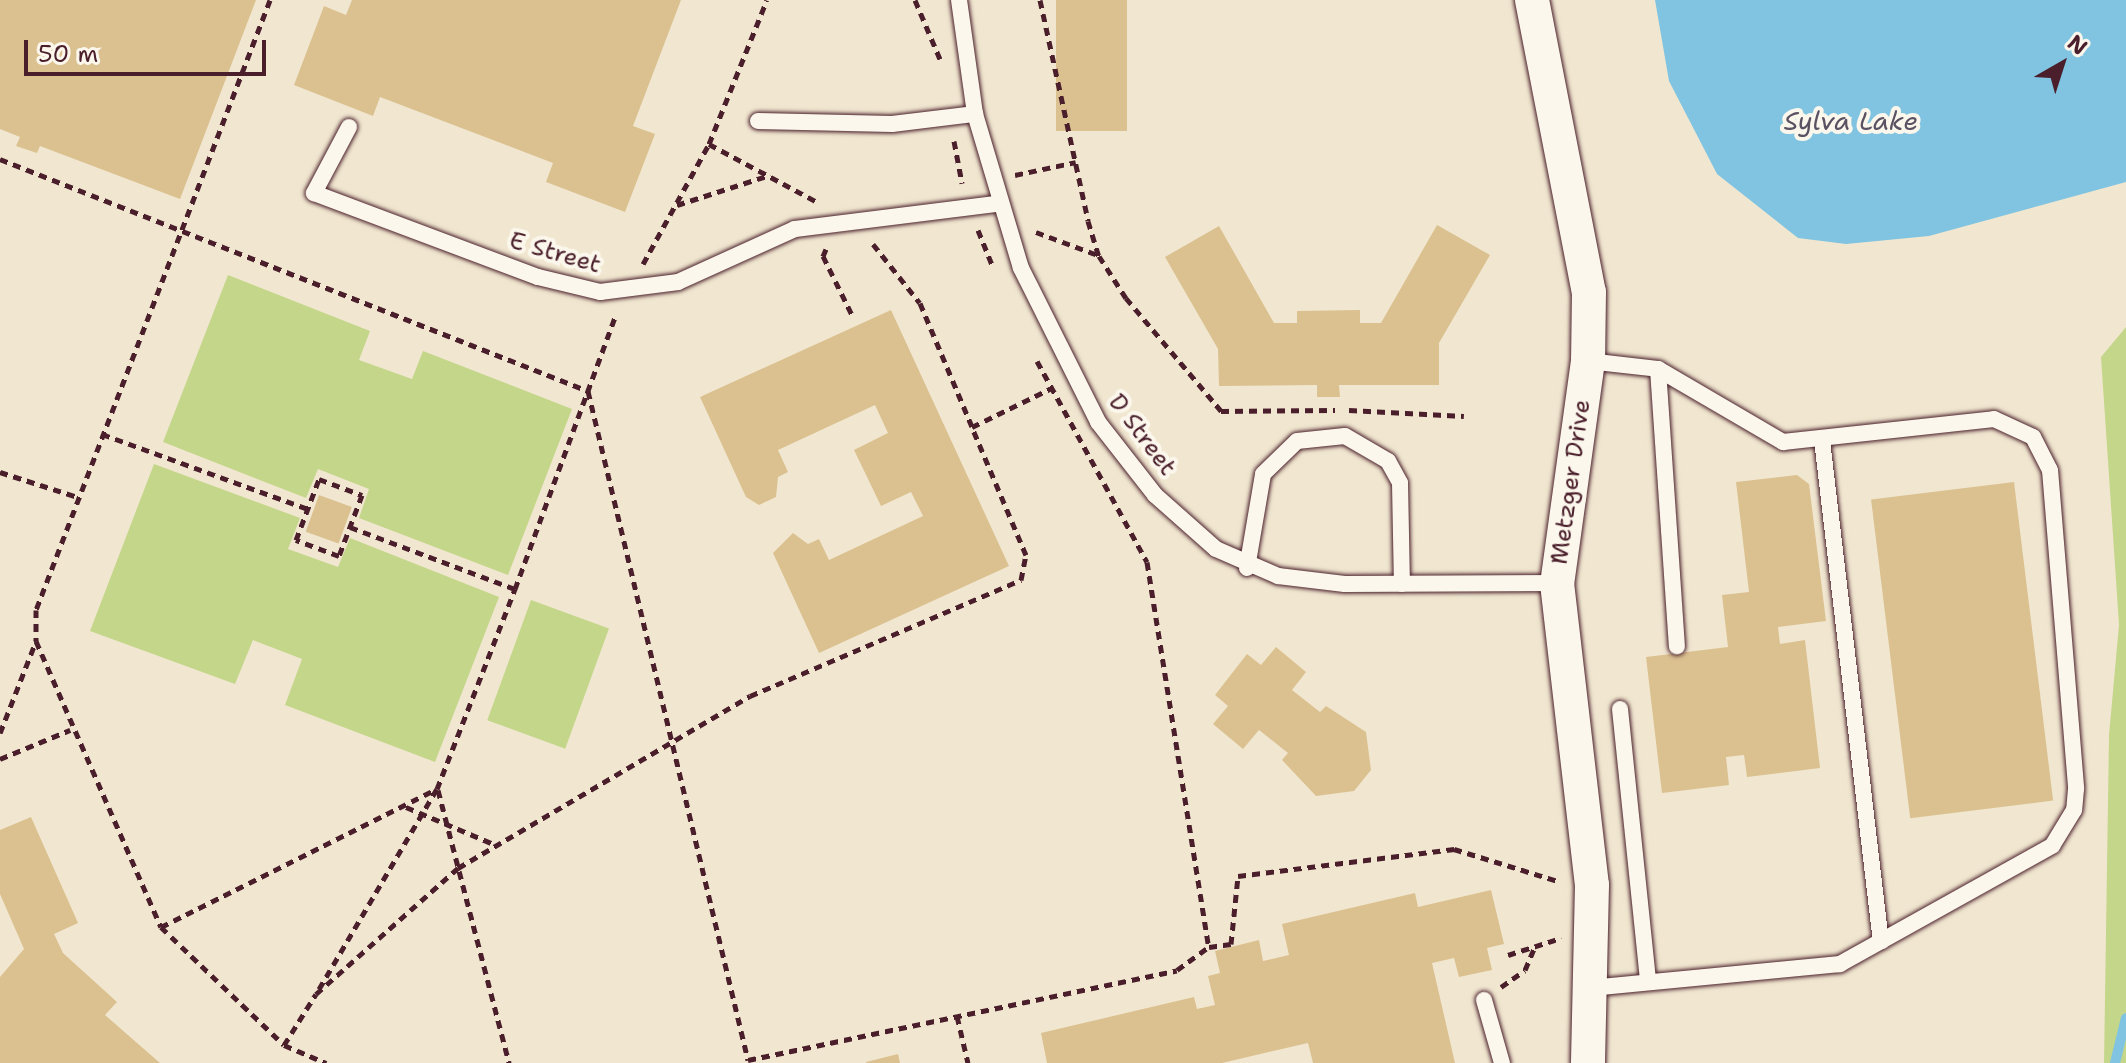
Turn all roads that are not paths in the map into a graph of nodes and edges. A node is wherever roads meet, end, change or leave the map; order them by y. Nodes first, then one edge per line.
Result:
1 (959, 0) edge
2 (1532, 0) edge
3 (975, 114) junction
4 (758, 121) dead end
5 (349, 127) dead end
6 (997, 204) junction
7 (1588, 361) junction
8 (1658, 369) junction
9 (1822, 440) junction
10 (1247, 568) junction
11 (1557, 583) junction
12 (1402, 584) junction
13 (1677, 646) dead end
14 (1620, 709) dead end
15 (1881, 942) junction
16 (1648, 982) junction
17 (1593, 988) junction
18 (1484, 1000) road end
19 (1502, 1063) edge
20 (1588, 1063) edge

1 - 3 lane, D Street
2 - 7 street, Metzger Drive
3 - 4 lane
3 - 6 lane, D Street
5 - 6 lane, E Street
6 - 10 lane, D Street
7 - 8 lane
7 - 11 street, Metzger Drive
8 - 9 lane
8 - 13 lane
9 - 15 lane
9 - 15 lane
10 - 12 lane, D Street
10 - 12 lane
11 - 12 lane, D Street
11 - 17 street, Metzger Drive
14 - 16 lane
15 - 16 lane
16 - 17 lane
17 - 20 street, Metzger Drive
18 - 19 lane

